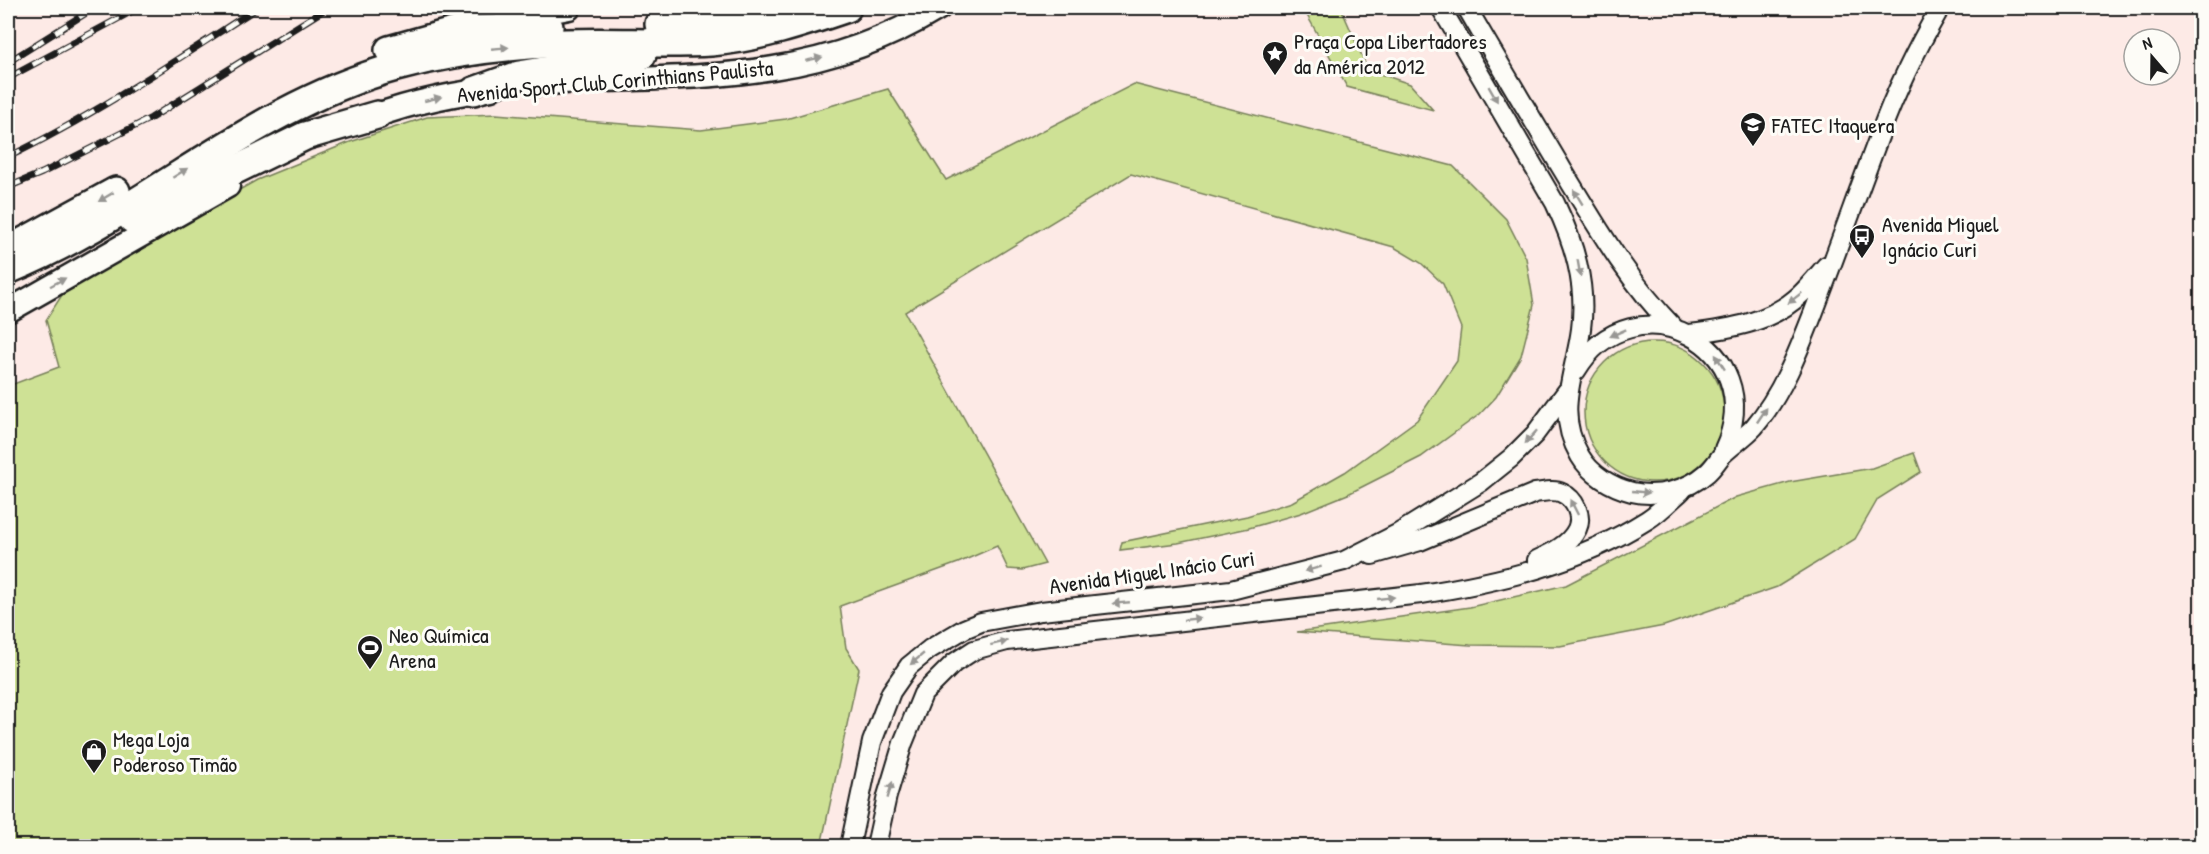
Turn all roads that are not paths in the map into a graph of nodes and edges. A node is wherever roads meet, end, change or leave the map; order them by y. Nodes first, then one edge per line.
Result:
1 (569, 8) edge
2 (783, 8) edge
3 (847, 8) edge
4 (937, 8) edge
5 (1441, 8) edge
6 (1467, 8) edge
7 (1940, 8) edge
8 (460, 30) junction
9 (710, 42) junction
10 (474, 91) junction
11 (377, 115) junction
12 (77, 237) junction
13 (1835, 256) junction
14 (12, 265) edge
15 (8, 311) edge
16 (1682, 331) junction
17 (1570, 384) junction
18 (1721, 456) junction
19 (1689, 485) junction
20 (1344, 561) junction
21 (1475, 586) junction
22 (850, 846) edge
23 (876, 846) edge

1 - 8 main road, Avenida Sport Club Corinthians Paulista
2 - 8 highway, Avenida Sport Club Corinthians Paulista
3 - 9 highway, Avenida Sport Club Corinthians Paulista
10 -> 4 main road, Avenida Sport Club Corinthians Paulista
5 -> 17 street
16 -> 6 street
7 - 13 street
8 -> 14 highway, Avenida Sport Club Corinthians Paulista
9 - 10 highway
12 -> 9 highway, Avenida Sport Club Corinthians Paulista
11 -> 10 main road, Avenida Sport Club Corinthians Paulista
11 - 12 highway
15 -> 11 main road, Avenida Sport Club Corinthians Paulista
12 - 14 highway, Avenida Sport Club Corinthians Paulista
13 -> 16 street
18 -> 13 street
16 -> 17 street
18 -> 16 street
17 -> 19 street
17 -> 20 street, Avenida Miguel Inácio Curi
18 - 19 street
19 - 21 street
21 -> 20 street
20 -> 22 street, Avenida Miguel Inácio Curi
23 -> 21 street

